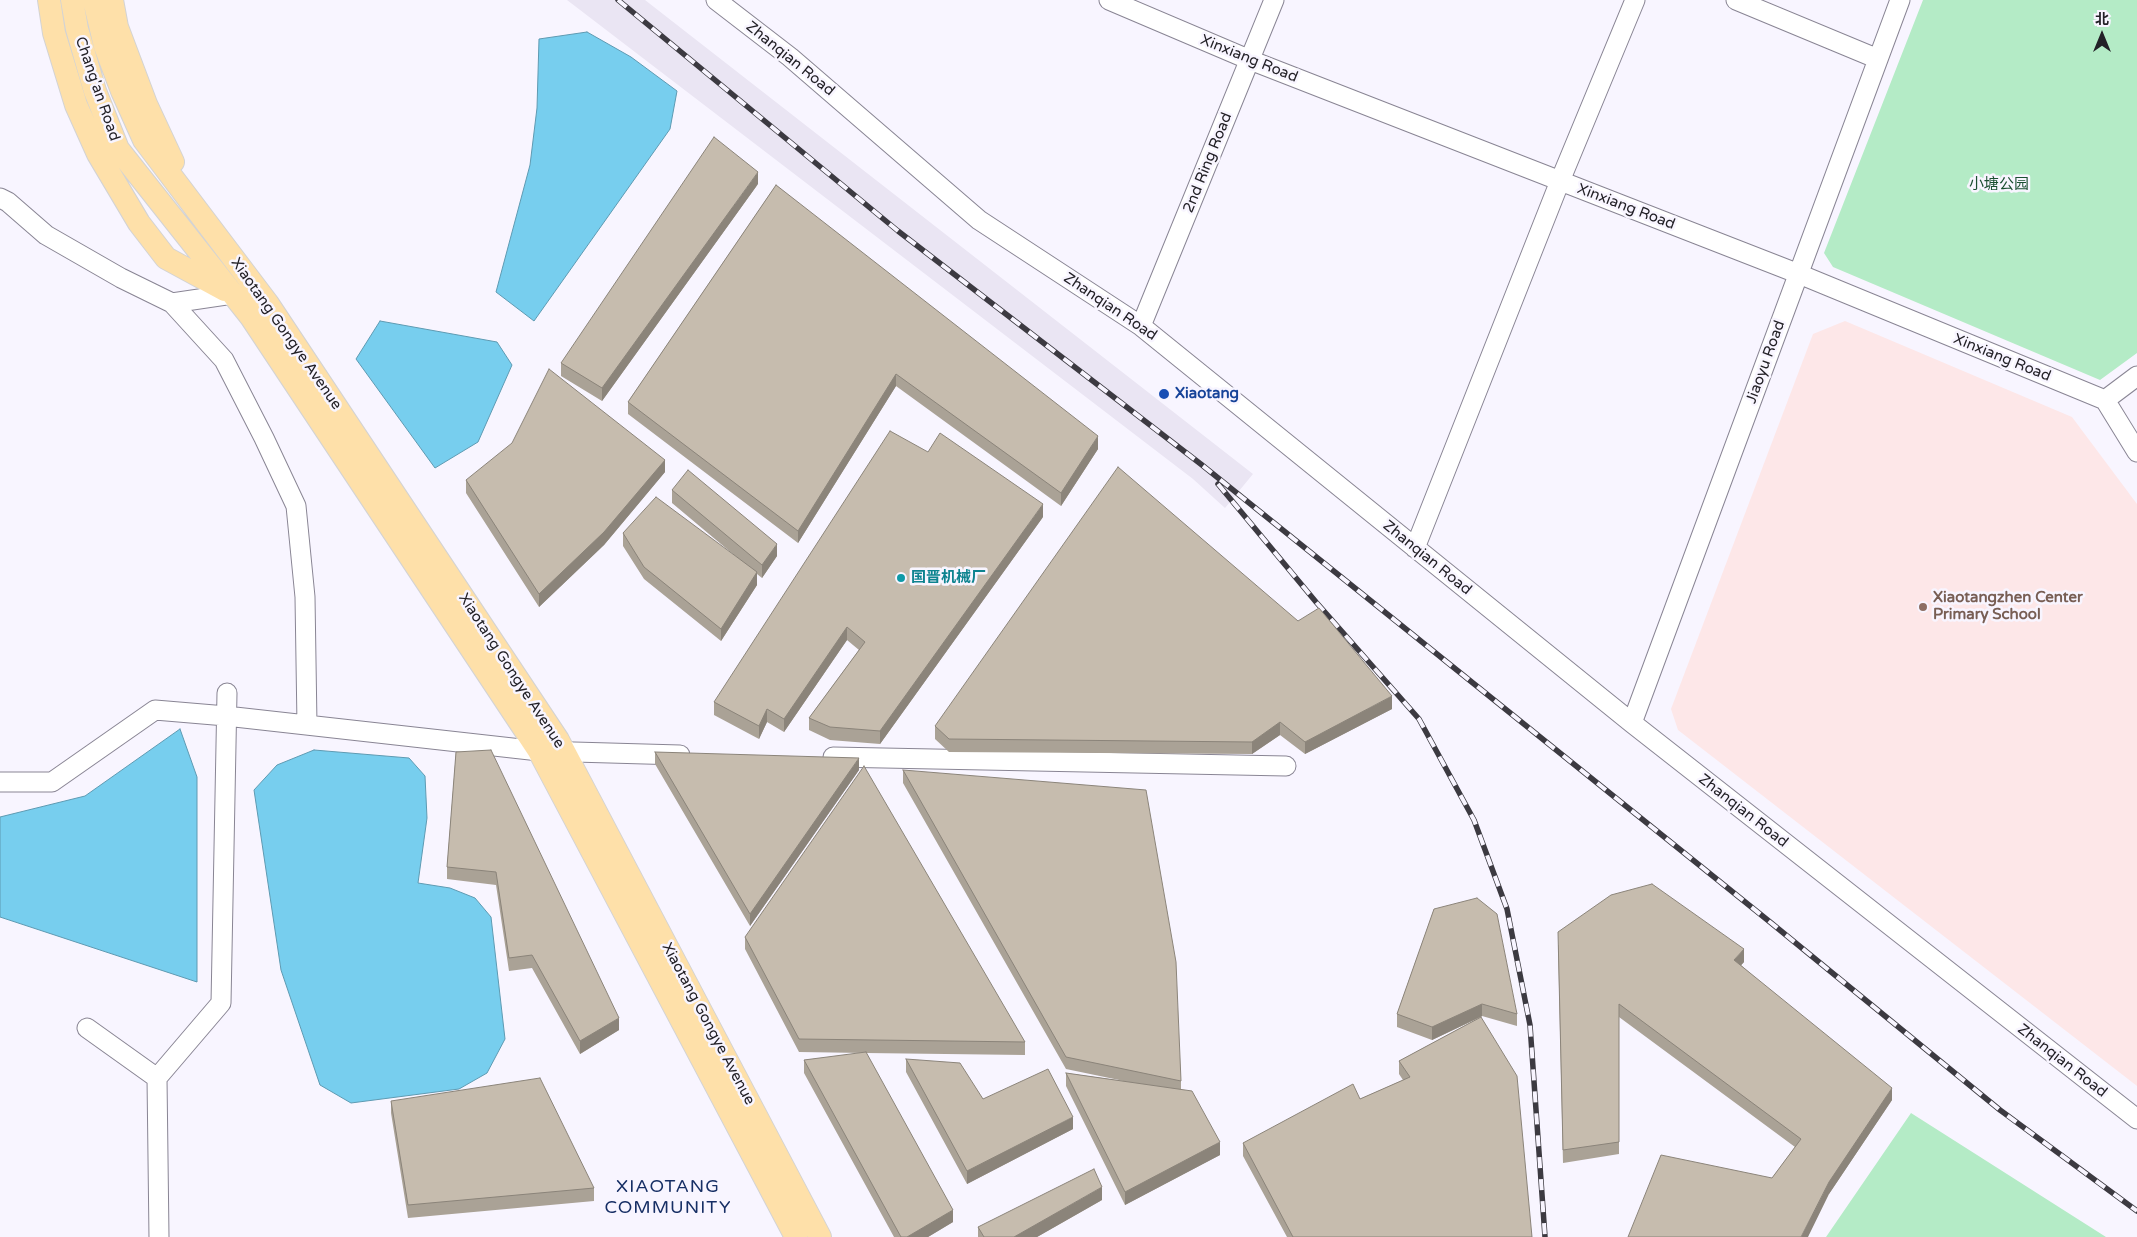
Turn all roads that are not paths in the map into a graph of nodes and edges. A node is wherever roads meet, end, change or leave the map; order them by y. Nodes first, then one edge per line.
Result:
1 (49, 0) edge
2 (72, 0) edge
3 (94, 0) edge
4 (112, 0) edge
5 (716, 0) edge
6 (1110, 0) edge
7 (1274, 0) edge
8 (1635, 0) edge
9 (1736, 0) edge
10 (1900, 0) edge
11 (1878, 58) junction
12 (1250, 60) junction
13 (144, 140) joint
14 (118, 149) joint
15 (1560, 181) junction
16 (0, 198) edge
17 (191, 202) junction
18 (1799, 274) junction
19 (233, 294) junction
20 (172, 303) junction
21 (1141, 326) junction
22 (2137, 376) edge
23 (2105, 400) junction
24 (2137, 452) edge
25 (1415, 548) junction
26 (227, 693) dead end
27 (226, 716) junction
28 (1632, 724) junction
29 (308, 725) junction
30 (539, 751) junction
31 (564, 752) junction
32 (693, 755) edge
33 (812, 757) edge
34 (1286, 766) dead end
35 (0, 782) edge
36 (87, 1028) dead end
37 (157, 1078) junction
38 (2137, 1119) edge
39 (159, 1237) edge
40 (796, 1237) edge
41 (820, 1237) edge

1 - 19 main road
2 - 14 main road, Chang'an Road
3 - 13 main road, Chang'an Road
4 - 17 main road
5 - 21 street, Zhanqian Road
6 - 12 street, Xinxiang Road
7 - 12 street, 2nd Ring Road
8 - 15 street
9 - 11 street
10 - 11 street, Jiaoyu Road
11 - 18 street, Jiaoyu Road
12 - 15 street, Xinxiang Road
12 - 21 street, 2nd Ring Road
13 - 17 main road, Xiaotang Gongye Avenue
14 - 19 main road, Xiaotang Gongye Avenue
15 - 18 street, Xinxiang Road
15 - 25 street
16 - 20 street
17 - 31 main road, Xiaotang Gongye Avenue
18 - 23 street, Xinxiang Road
18 - 28 street, Jiaoyu Road
19 - 20 street
19 - 30 main road, Xiaotang Gongye Avenue
20 - 29 street
21 - 25 street, Zhanqian Road
22 - 23 street
23 - 24 street
25 - 28 street, Zhanqian Road
26 - 27 street
27 - 29 street
27 - 35 street
27 - 37 street
28 - 38 street, Zhanqian Road
29 - 30 street
30 - 31 street
30 - 40 main road, Xiaotang Gongye Avenue
31 - 32 street
31 - 41 main road, Xiaotang Gongye Avenue
33 - 34 street
36 - 37 street
37 - 39 street

